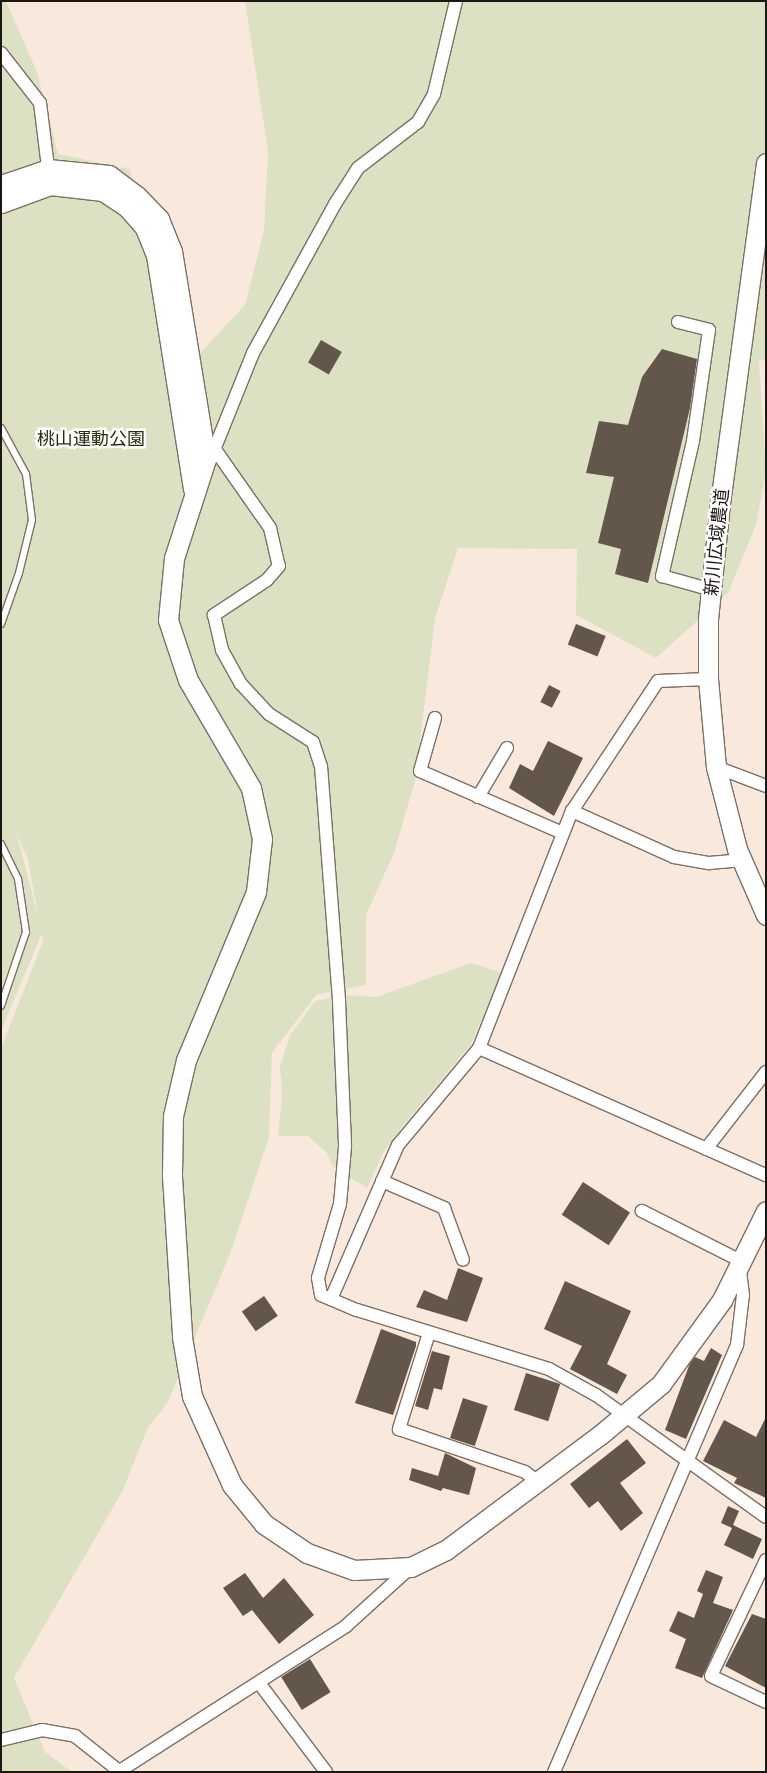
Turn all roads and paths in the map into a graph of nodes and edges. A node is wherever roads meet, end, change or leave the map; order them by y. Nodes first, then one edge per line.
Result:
1 (456, 1) edge
2 (1, 53) edge
3 (766, 163) edge
4 (49, 177) junction
5 (1, 185) edge
6 (1, 203) edge
7 (678, 322) dead end
8 (1, 428) edge
9 (214, 448) junction
10 (193, 496) junction
11 (712, 590) junction
12 (1, 624) edge
13 (708, 679) junction
14 (435, 718) dead end
15 (508, 748) dead end
16 (716, 767) junction
17 (766, 786) edge
18 (478, 796) junction
19 (572, 811) junction
20 (560, 832) junction
21 (1, 844) edge
22 (741, 860) junction
23 (766, 915) edge
24 (1, 1006) edge
25 (479, 1048) junction
26 (766, 1072) edge
27 (706, 1149) junction
28 (766, 1176) edge
29 (382, 1180) junction
30 (642, 1211) dead end
31 (766, 1211) edge
32 (463, 1260) dead end
33 (739, 1260) junction
34 (331, 1300) junction
35 (429, 1333) junction
36 (625, 1416) junction
37 (687, 1459) junction
38 (537, 1481) junction
39 (766, 1517) edge
40 (766, 1560) edge
41 (411, 1567) junction
42 (259, 1683) junction
43 (766, 1702) edge
44 (1, 1740) edge
45 (119, 1772) edge
46 (326, 1772) edge
47 (554, 1772) edge

1 - 9 street
2 - 4 street
3 - 11 street, 新川広域農道
4 - 5 street
4 - 6 street
4 - 10 street
7 - 11 street
8 - 12 lane
9 - 10 street
9 - 34 street
10 - 41 street
11 - 13 street, 新川広域農道
13 - 16 street, 新川広域農道
13 - 19 street
14 - 18 street
15 - 18 street
16 - 17 street
16 - 22 street, 新川広域農道
18 - 20 street
19 - 20 street
19 - 22 street
20 - 25 street
21 - 24 lane
22 - 23 street, 新川広域農道
25 - 27 street
25 - 29 street
26 - 27 street
27 - 28 street
29 - 32 street
29 - 34 street
30 - 33 street
31 - 33 street
33 - 36 street
33 - 37 street
34 - 35 street
35 - 36 street
35 - 38 street
36 - 37 street
36 - 38 street
37 - 39 street
37 - 47 street
38 - 41 street
40 - 43 street
41 - 42 street
42 - 45 street
42 - 46 street
44 - 45 street

